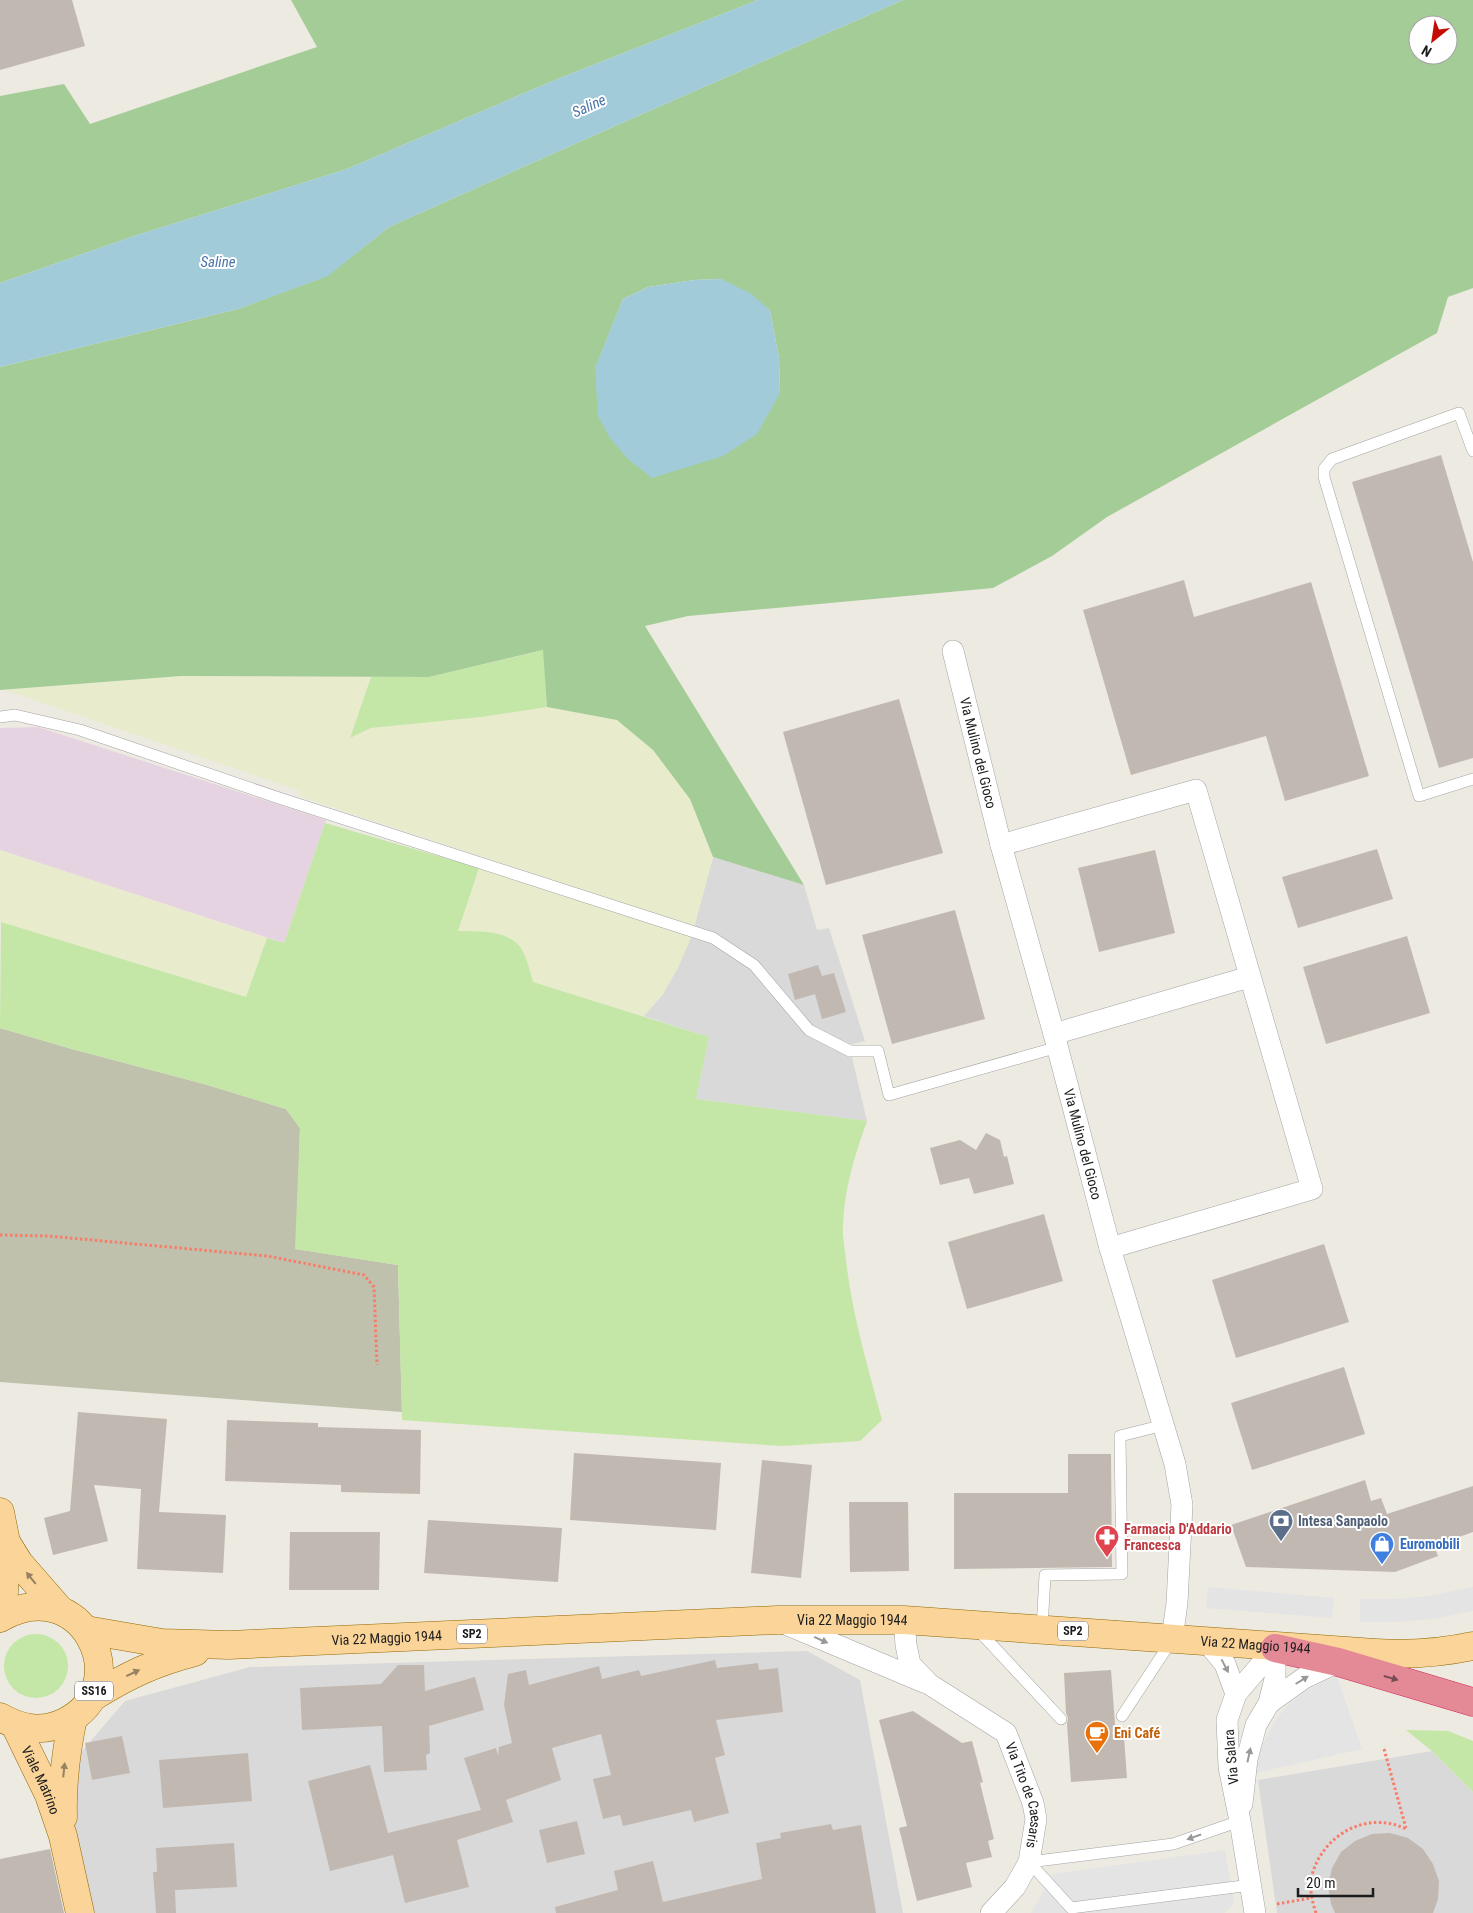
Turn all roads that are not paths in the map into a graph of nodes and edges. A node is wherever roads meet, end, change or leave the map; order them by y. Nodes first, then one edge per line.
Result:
1 (1473, 451) edge
2 (953, 650) dead end
3 (0, 717) edge
4 (1473, 779) edge
5 (1001, 845) junction
6 (1249, 977) junction
7 (1056, 1040) junction
8 (1110, 1248) junction
9 (1164, 1425) junction
10 (0, 1512) edge
11 (6, 1542) junction
12 (60, 1610) junction
13 (0, 1618) edge
14 (776, 1620) junction
15 (904, 1620) junction
16 (974, 1625) junction
17 (1042, 1629) junction
18 (86, 1630) junction
19 (1172, 1639) junction
20 (1207, 1642) junction
21 (229, 1645) junction
22 (1473, 1646) edge
23 (1275, 1648) junction
24 (1341, 1657) junction
25 (929, 1684) junction
26 (1236, 1694) junction
27 (1473, 1702) edge
28 (1269, 1703) junction
29 (82, 1708) junction
30 (1122, 1716) dead end
31 (1061, 1719) dead end
32 (8, 1721) edge
33 (1240, 1821) junction
34 (63, 1836) junction
35 (1029, 1862) junction
36 (1251, 1885) junction
37 (1015, 1887) junction
38 (1255, 1911) edge
39 (80, 1913) edge
40 (991, 1913) edge
41 (1012, 1913) edge

1 - 4 lane
2 - 5 street, Via Mulino del Gioco
3 - 7 lane
5 - 6 street
5 - 7 street, Via Mulino del Gioco
6 - 7 street
6 - 8 street
7 - 8 street, Via Mulino del Gioco
8 - 9 street, Via Mulino del Gioco
9 - 17 lane
9 - 19 street, Via Mulino del Gioco
10 - 11 main road, SS16
12 -> 11 main road, SS16
11 - 13 main road, SS16
12 - 13 main road, SS16
12 - 18 main road, SS16
14 - 15 main road, Via 22 Maggio 1944 / SP2
14 - 21 main road, Via 22 Maggio 1944 / SP2
14 -> 25 street, Via Tito de Caesaris
15 - 16 main road, Via 22 Maggio 1944 / SP2
15 - 25 street, Via Tito de Caesaris
16 - 17 main road, Via 22 Maggio 1944 / SP2
16 - 31 lane
17 - 19 main road, Via 22 Maggio 1944 / SP2
18 - 21 main road, Via 22 Maggio 1944 / SP2
18 - 29 main road, SS16
19 - 20 main road, Via 22 Maggio 1944 / SP2
19 - 30 lane
20 - 23 main road, Via 22 Maggio 1944 / SP2
20 -> 26 street
29 -> 21 main road, Via 22 Maggio 1944 / SP2
22 - 24 main road
23 - 24 highway
23 - 26 street, Via Salara
23 - 28 street, Via Salara
24 -> 27 highway
28 -> 24 street, Via Salara
25 - 35 street, Via Tito de Caesaris
26 - 33 street, Via Salara
33 -> 28 street, Via Salara
29 - 32 main road, SS16
34 -> 29 main road, Viale Matrino / SS16
32 - 34 main road, Viale Matrino / SS16
33 -> 35 lane
33 - 36 street, Via Salara
34 - 39 main road, Viale Matrino / SS16
35 - 36 lane
35 - 37 street, Via Tito de Caesaris
36 - 38 street, Via Salara
37 - 40 street, Via Tito de Caesaris
37 - 41 street, Via Tito de Caesaris

